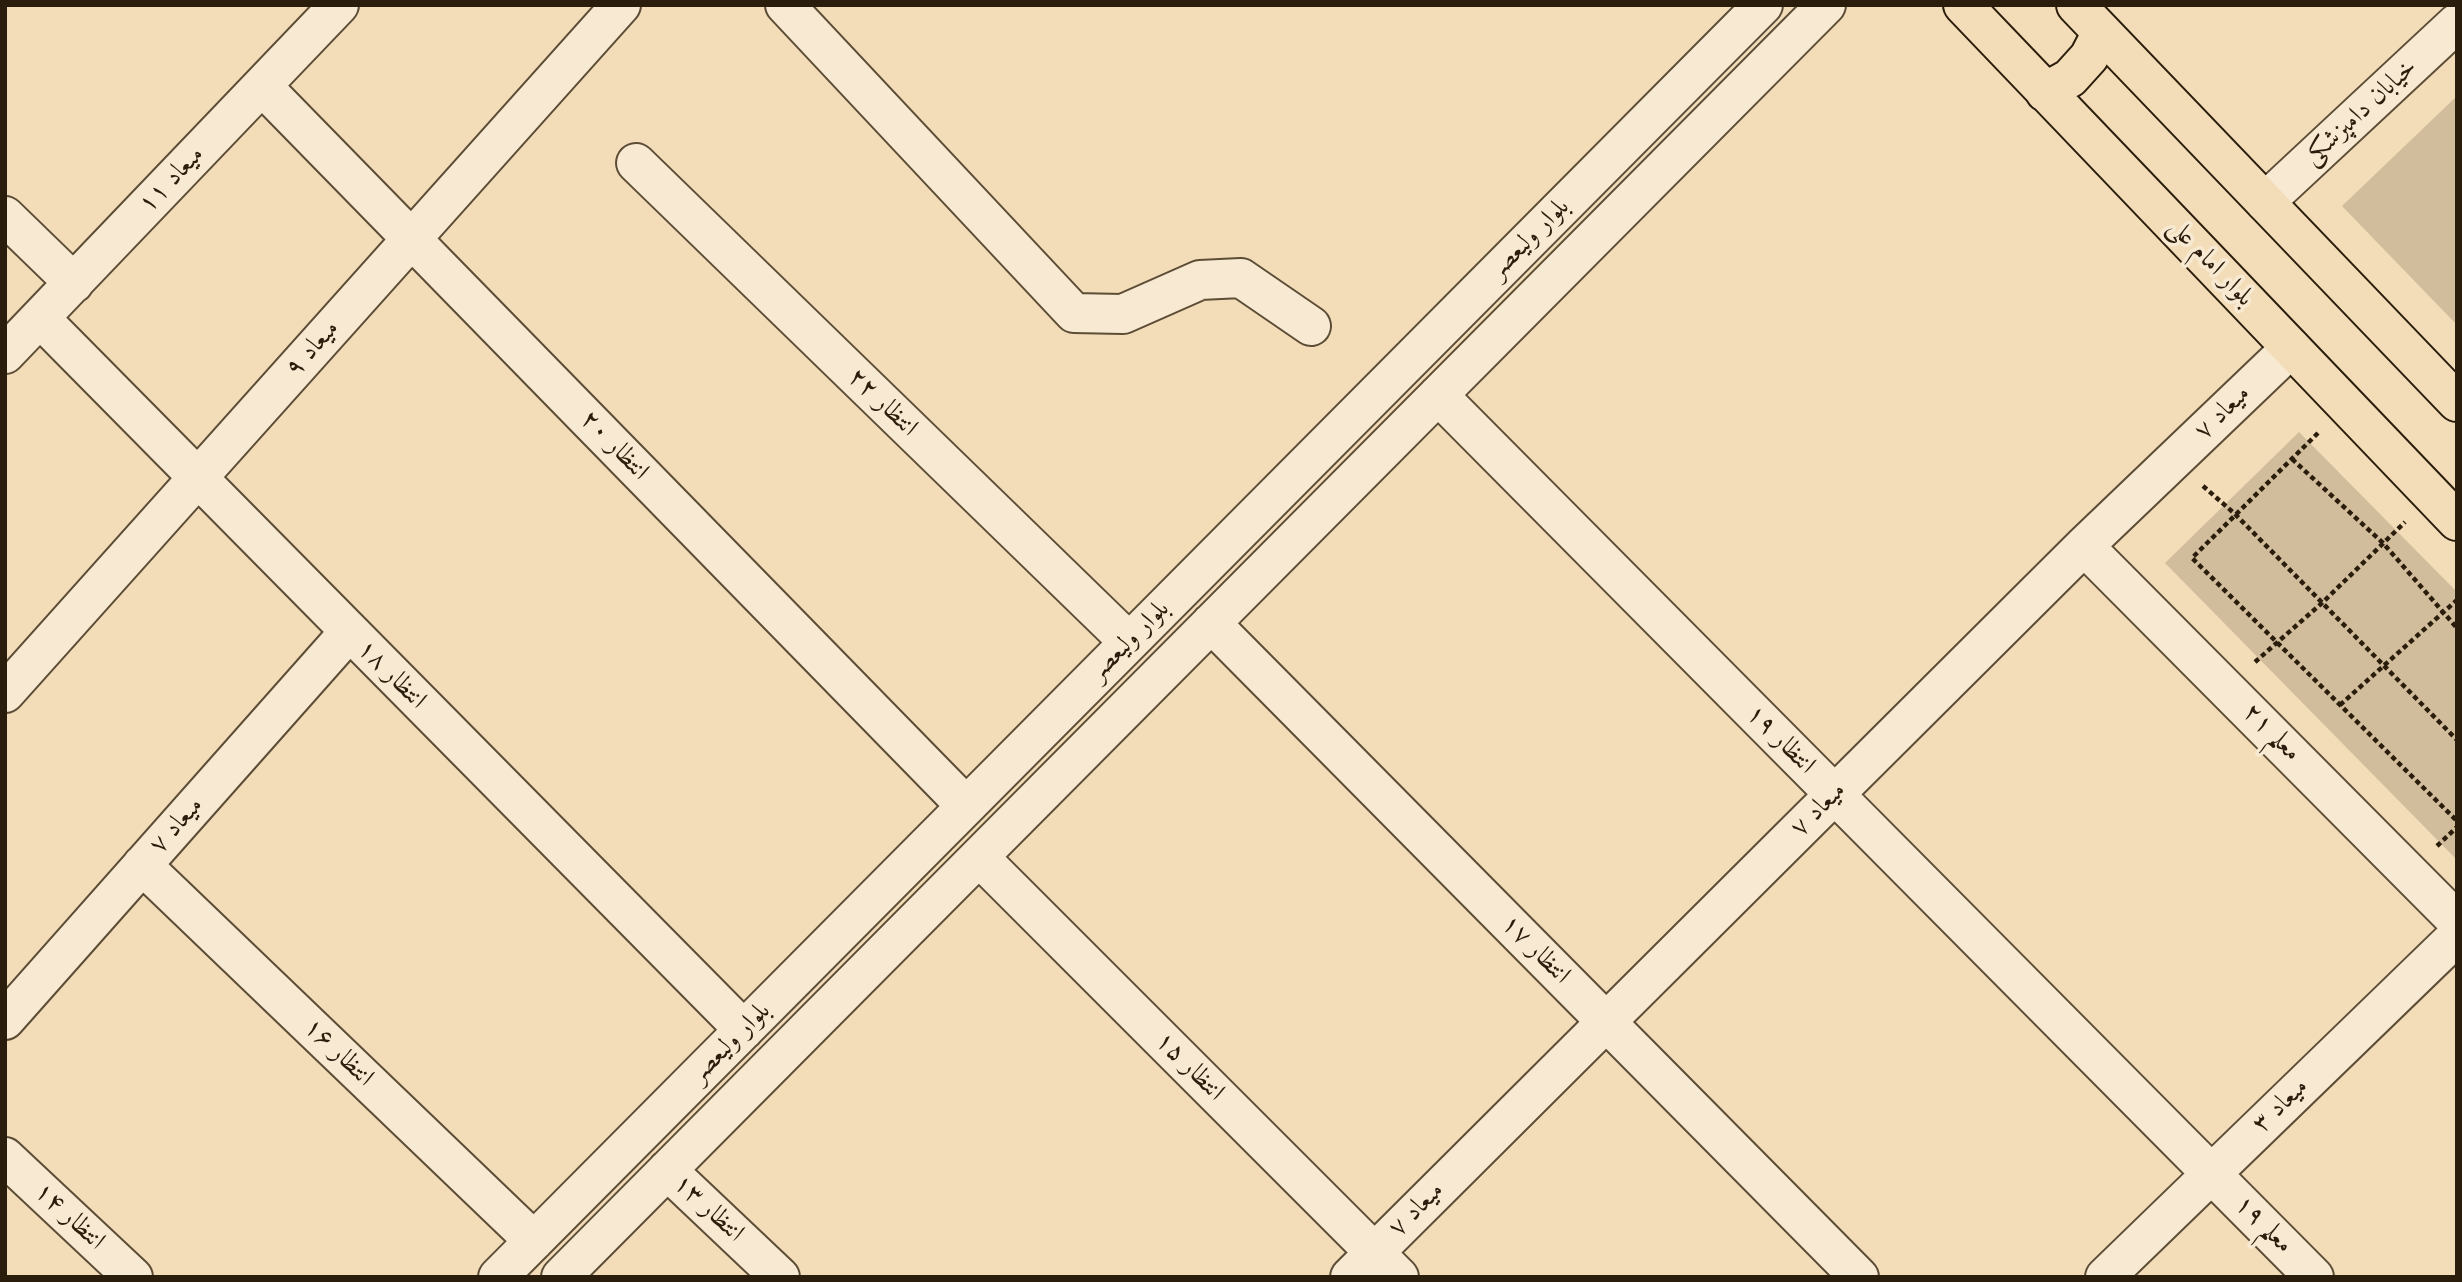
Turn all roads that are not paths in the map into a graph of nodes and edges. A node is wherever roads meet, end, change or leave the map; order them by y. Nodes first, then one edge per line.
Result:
1 (339, 5) edge
2 (621, 5) edge
3 (785, 5) edge
4 (1763, 5) edge
5 (1825, 5) edge
6 (1963, 5) edge
7 (2076, 5) edge
8 (2457, 23) edge
9 (2102, 32) junction
10 (262, 86) junction
11 (2045, 92) junction
12 (636, 163) dead end
13 (2265, 202) junction
14 (5, 216) edge
15 (412, 239) junction
16 (74, 283) junction
17 (40, 318) junction
18 (1311, 326) dead end
19 (2291, 348) junction
20 (5, 354) edge
21 (1438, 395) junction
22 (2457, 402) edge
23 (198, 478) junction
24 (2445, 509) edge
25 (2084, 546) junction
26 (1211, 623) junction
27 (349, 632) junction
28 (1129, 642) junction
29 (1101, 671) junction
30 (5, 693) edge
31 (1132, 703) junction
32 (1834, 795) junction
33 (966, 806) junction
34 (979, 857) junction
35 (142, 865) junction
36 (2457, 921) edge
37 (2457, 936) edge
38 (5, 1020) edge
39 (1606, 1022) junction
40 (744, 1030) junction
41 (5, 1157) edge
42 (667, 1170) junction
43 (2211, 1174) junction
44 (534, 1241) junction
45 (1375, 1269) edge
46 (132, 1277) edge
47 (498, 1277) edge
48 (561, 1277) edge
49 (780, 1277) edge
50 (1859, 1277) edge
51 (2105, 1277) edge
52 (2314, 1277) edge

1 - 10 street, میعاد ۱۱
2 - 15 street, میعاد ۹
3 - 18 street
4 - 28 street, بلوار ولیعصر
5 - 21 street, بلوار ولیعصر
6 - 11 main road, بلوار امام علی
7 - 9 main road
8 - 13 street, خیابان دامپزشکی
9 - 11 main road
9 - 13 main road
10 - 15 street, انتظار ۲۰
10 - 16 street, میعاد ۱۱
11 - 19 main road, بلوار امام علی
12 - 28 street, انتظار ۲۲
13 - 22 main road
14 - 16 street
15 - 23 street, میعاد ۹
15 - 33 street, انتظار ۲۰
16 - 17 street, میعاد ۱۱
17 - 20 street, میعاد ۱۱
17 - 23 street, انتظار ۱۸
19 - 24 main road, بلوار امام علی
19 - 25 street, میعاد ۷
21 - 26 street, بلوار ولیعصر
21 - 32 street, انتظار ۱۹
23 - 27 street, انتظار ۱۸
23 - 30 street, میعاد ۹
25 - 32 street, میعاد ۷
25 - 36 street, معلم ۲۱
26 - 31 street, بلوار ولیعصر
26 - 39 street, انتظار ۱۷
27 - 35 street, میعاد ۷
27 - 40 street, انتظار ۱۸
28 - 29 street, بلوار ولیعصر
29 - 31 street
29 - 33 street, بلوار ولیعصر
31 - 34 street, بلوار ولیعصر
32 - 39 street, میعاد ۷
32 - 43 street, انتظار ۱۹
33 - 40 street, بلوار ولیعصر
34 - 42 street, بلوار ولیعصر
34 - 45 street, انتظار ۱۵
35 - 38 street, میعاد ۷
35 - 44 street, انتظار ۱۶
37 - 43 street, میعاد ۳
39 - 45 street, میعاد ۷
39 - 50 street, انتظار ۱۷
40 - 44 street, بلوار ولیعصر
41 - 46 street, انتظار ۱۴
42 - 48 street, بلوار ولیعصر
42 - 49 street, انتظار ۱۳
43 - 51 street, میعاد ۳
43 - 52 street, معلم ۱۹
44 - 47 street, بلوار ولیعصر

